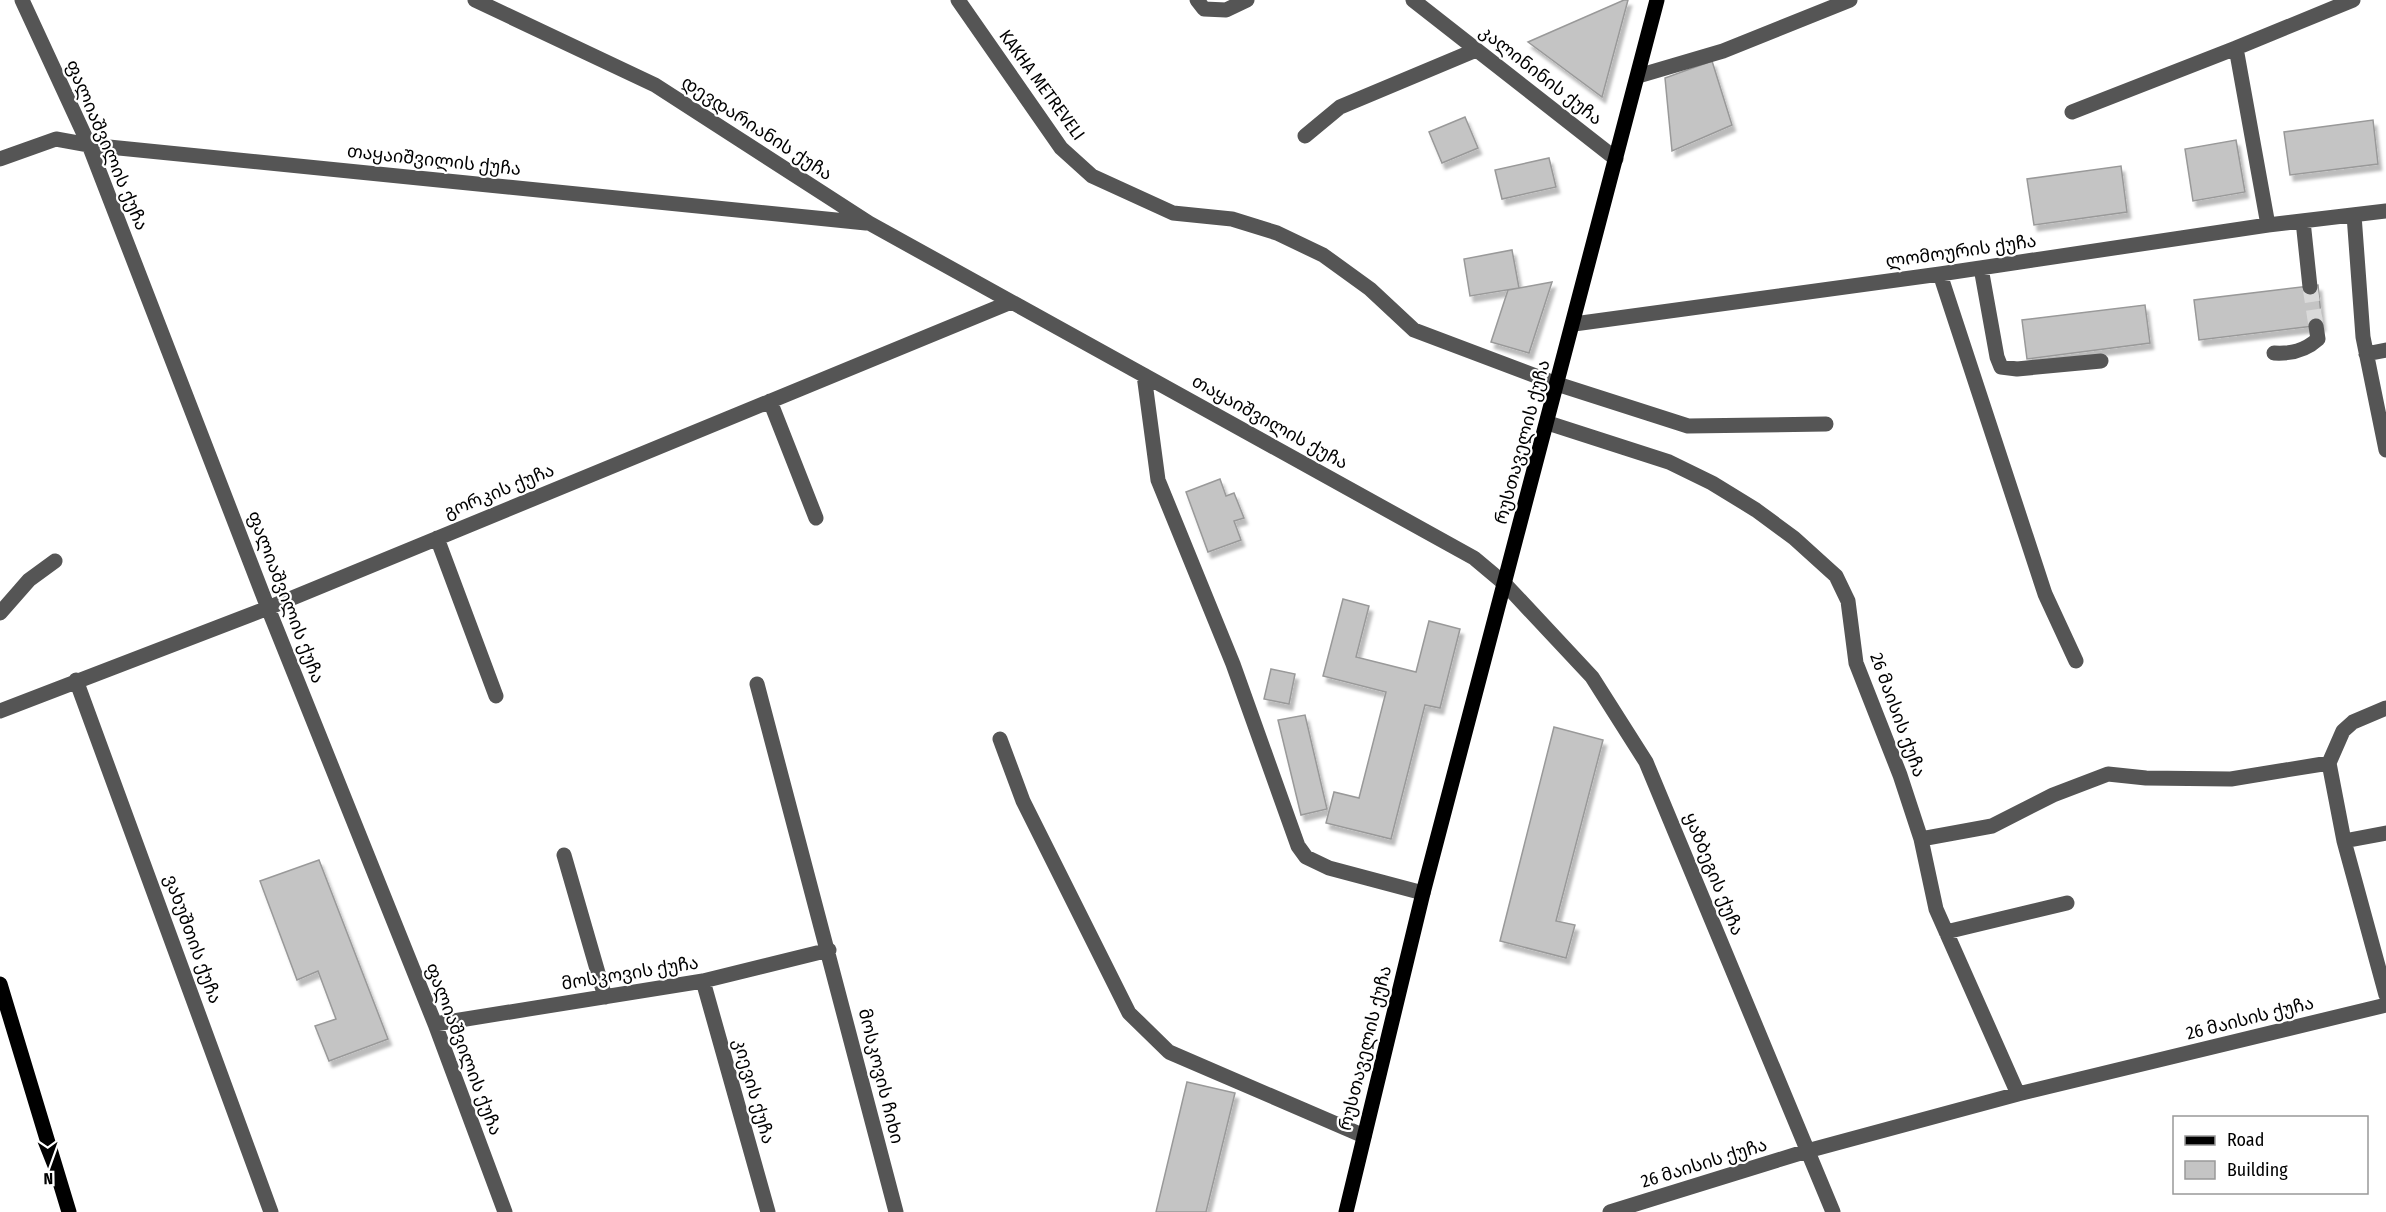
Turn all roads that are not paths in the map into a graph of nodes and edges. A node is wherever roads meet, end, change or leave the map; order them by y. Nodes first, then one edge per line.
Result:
1 (22, 0) edge
2 (475, 0) edge
3 (958, 0) edge
4 (1197, 0) edge
5 (1246, 0) edge
6 (1413, 0) edge
7 (1657, 0) edge
8 (1850, 0) edge
9 (2353, 0) edge
10 (2236, 48) junction
11 (1476, 50) junction
12 (1638, 76) junction
13 (2072, 112) dead end
14 (1305, 136) dead end
15 (89, 145) junction
16 (0, 159) edge
17 (1616, 159) junction
18 (2386, 211) edge
19 (2354, 215) junction
20 (2303, 220) junction
21 (869, 223) junction
22 (2268, 225) junction
23 (1981, 268) junction
24 (1940, 274) junction
25 (2310, 287) tunnel mouth
26 (1011, 302) junction
27 (1574, 324) junction
28 (2316, 326) tunnel mouth
29 (2386, 350) edge
30 (2274, 353) dead end
31 (2366, 354) junction
32 (2101, 361) dead end
33 (1144, 375) junction
34 (1557, 384) junction
35 (771, 400) junction
36 (1548, 423) junction
37 (1826, 424) dead end
38 (2386, 450) edge
39 (816, 518) dead end
40 (437, 538) junction
41 (55, 561) dead end
42 (1505, 585) junction
43 (268, 608) junction
44 (0, 613) edge
45 (2076, 661) dead end
46 (76, 680) junction
47 (757, 684) dead end
48 (496, 696) dead end
49 (2386, 708) edge
50 (0, 711) edge
51 (999, 740) dead end
52 (2329, 763) junction
53 (2386, 833) edge
54 (1921, 839) junction
55 (2344, 841) junction
56 (564, 855) dead end
57 (1424, 893) junction
58 (2067, 903) dead end
59 (1946, 932) junction
60 (829, 950) junction
61 (704, 981) junction
62 (2, 992) edge
63 (2386, 995) edge
64 (604, 997) junction
65 (2386, 1005) edge
66 (435, 1024) junction
67 (2018, 1094) junction
68 (1364, 1136) junction
69 (1807, 1151) junction
70 (69, 1212) edge
71 (271, 1212) edge
72 (505, 1212) edge
73 (768, 1212) edge
74 (896, 1212) edge
75 (1346, 1212) edge
76 (1610, 1212) edge
77 (1833, 1212) edge

1 - 15 street, ფალიაშვილის ქუჩა
2 - 21 street, დევდარიანის ქუჩა
3 - 34 street, KAKHA METREVELI
4 - 5 street
6 - 11 street, კალინინის ქუჩა
7 - 12 main road, რუსთაველის ქუჩა
8 - 12 street
9 - 10 street
10 - 13 street
10 - 22 street
11 - 14 street
11 - 17 street, კალინინის ქუჩა
12 - 17 main road, რუსთაველის ქუჩა
15 - 16 street, თაყაიშვილის ქუჩა
15 - 21 street, თაყაიშვილის ქუჩა
15 - 43 street, ფალიაშვილის ქუჩა
17 - 27 main road, რუსთაველის ქუჩა
18 - 19 street, ლომოურის ქუჩა
19 - 20 street, ლომოურის ქუჩა
19 - 31 street
20 - 22 street, ლომოურის ქუჩა
20 - 25 street
21 - 26 street, დევდარიანის ქუჩა
22 - 23 street, ლომოურის ქუჩა
23 - 24 street, ლომოურის ქუჩა
23 - 32 street
24 - 27 street, ლომოურის ქუჩა
24 - 45 street
26 - 33 street, თაყაიშვილის ქუჩა
26 - 35 street, გორკის ქუჩა
27 - 34 main road, რუსთაველის ქუჩა
28 - 30 street
29 - 31 street
31 - 38 street
33 - 42 street, თაყაიშვილის ქუჩა
33 - 57 street
34 - 36 main road, რუსთაველის ქუჩა
34 - 37 street, KAKHA METREVELI
35 - 39 street
35 - 40 street, გორკის ქუჩა
36 - 42 main road, რუსთაველის ქუჩა
36 - 54 street, 26 მაისის ქუჩა
40 - 43 street, გორკის ქუჩა
40 - 48 street
41 - 44 street
42 - 57 main road, რუსთაველის ქუჩა
42 - 69 street, ყაზბეგის ქუჩა
43 - 46 street, გორკის ქუჩა
43 - 66 street, ფალიაშვილის ქუჩა
46 - 50 street, გორკის ქუჩა
46 - 71 street, ვახუშთის ქუჩა
47 - 60 street, მოსკოვის ჩიხი
49 - 52 street
51 - 68 street
52 - 54 street
52 - 55 street
53 - 55 street
54 - 59 street, 26 მაისის ქუჩა
55 - 63 street
56 - 64 street
57 - 68 main road, რუსთაველის ქუჩა
58 - 59 street
59 - 67 street, 26 მაისის ქუჩა
60 - 61 street, მოსკოვის ქუჩა
60 - 74 street, მოსკოვის ჩიხი
61 - 64 street, მოსკოვის ქუჩა
61 - 73 street, კიევის ქუჩა
62 - 70 main road
64 - 66 street, მოსკოვის ქუჩა
65 - 67 street, 26 მაისის ქუჩა
66 - 72 street, ფალიაშვილის ქუჩა
67 - 69 street, 26 მაისის ქუჩა
68 - 75 main road, რუსთაველის ქუჩა
69 - 76 street, 26 მაისის ქუჩა
69 - 77 street, ყაზბეგის ქუჩა

